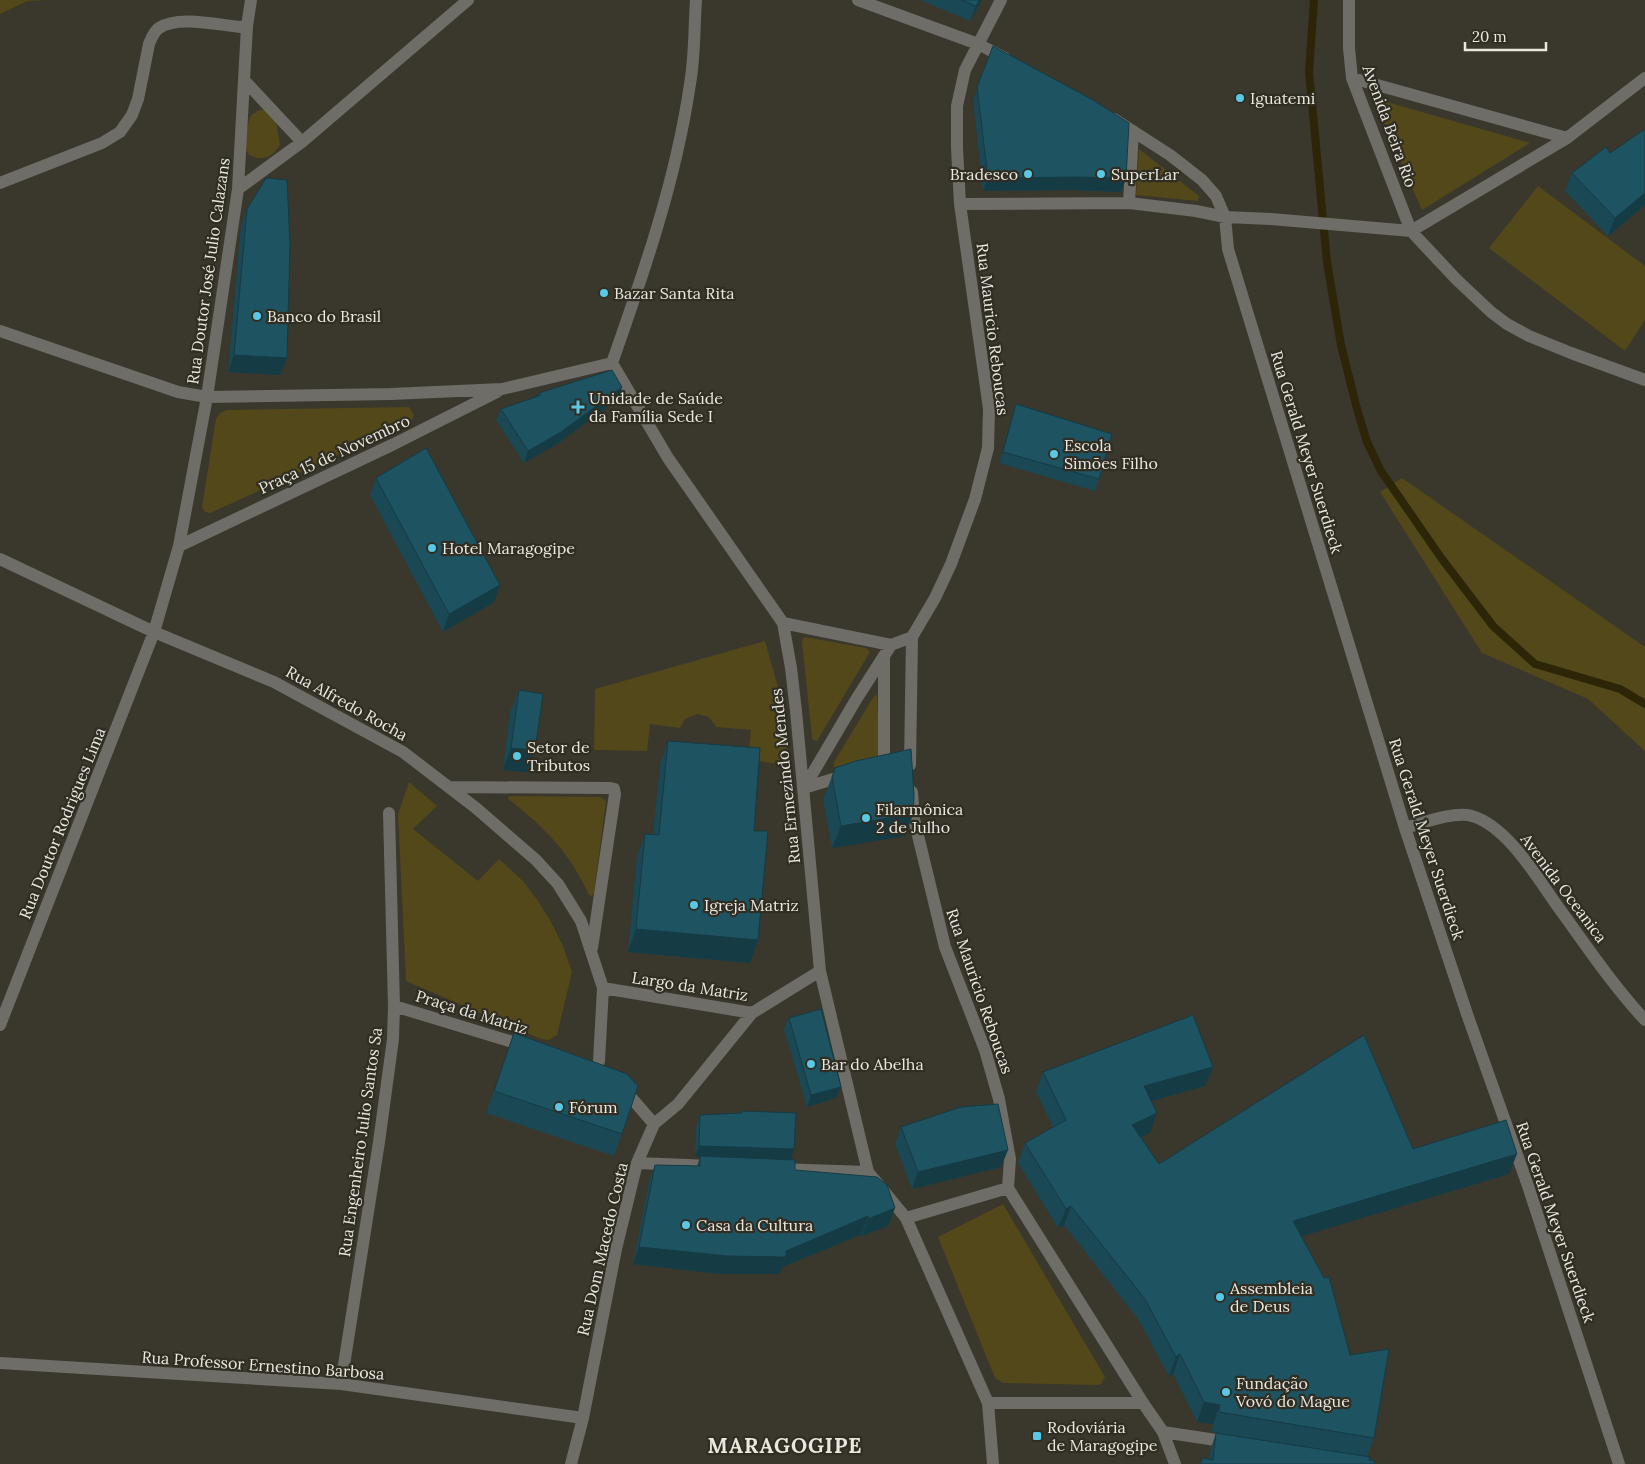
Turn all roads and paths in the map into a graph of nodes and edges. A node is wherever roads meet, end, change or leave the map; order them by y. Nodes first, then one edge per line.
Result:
1 (251, 0) edge
2 (468, 0) edge
3 (696, 0) edge
4 (858, 0) edge
5 (1001, 0) edge
6 (1349, 0) edge
7 (247, 26) junction
8 (978, 44) junction
9 (1012, 62) edge
10 (1352, 78) junction
11 (1645, 78) edge
12 (244, 80) junction
13 (1107, 114) edge
14 (1133, 131) junction
15 (1567, 138) junction
16 (302, 142) junction
17 (0, 183) edge
18 (238, 189) junction
19 (1129, 203) junction
20 (960, 204) junction
21 (1225, 217) junction
22 (1411, 231) junction
23 (0, 331) edge
24 (612, 363) junction
25 (1645, 380) edge
26 (502, 390) junction
27 (207, 397) junction
28 (180, 546) junction
29 (0, 559) edge
30 (782, 623) junction
31 (154, 632) junction
32 (912, 637) junction
33 (891, 645) junction
34 (884, 657) junction
35 (450, 787) junction
36 (804, 788) junction
37 (389, 813) dead end
38 (1405, 828) junction
39 (591, 953) junction
40 (820, 971) junction
41 (602, 988) junction
42 (394, 1006) junction
43 (752, 1013) junction
44 (1645, 1020) edge
45 (0, 1025) edge
46 (534, 1048) edge
47 (654, 1124) junction
48 (637, 1163) junction
49 (724, 1167) edge
50 (762, 1168) edge
51 (868, 1172) junction
52 (1008, 1188) junction
53 (906, 1218) junction
54 (0, 1363) edge
55 (341, 1384) junction
56 (988, 1403) junction
57 (1143, 1403) junction
58 (583, 1418) junction
59 (1163, 1432) junction
60 (1239, 1444) edge
61 (571, 1464) edge
62 (993, 1464) edge
63 (1175, 1464) edge
64 (1619, 1464) edge

1 - 7 street, Rua Doutor José Julio Calazans
2 - 16 street
3 - 24 street
4 - 8 street
5 - 8 street, Rua Mauricio Reboucas
6 - 10 street, Avenida Beira Rio
7 - 12 street, Rua Doutor José Julio Calazans
7 - 17 street
8 - 9 street
8 - 20 street, Rua Mauricio Reboucas
10 - 15 street
10 - 22 street, Avenida Beira Rio
11 - 15 street
12 - 16 street
12 - 18 street, Rua Doutor José Julio Calazans
13 - 14 street, Rua Gerald Meyer Suerdieck
14 - 19 street
14 - 21 street, Rua Gerald Meyer Suerdieck
15 - 22 street
16 - 18 street
18 - 27 street, Rua Doutor José Julio Calazans
19 - 20 street
19 - 21 street
20 - 32 street, Rua Mauricio Reboucas
21 - 22 street
21 - 38 street, Rua Gerald Meyer Suerdieck
22 - 25 street
23 - 27 street, Praça 15 de Novembro
24 - 26 street, Praça 15 de Novembro
24 - 30 street, Rua Ermezindo Mendes
26 - 27 street, Praça 15 de Novembro
26 - 28 street, Praça 15 de Novembro
27 - 28 street
28 - 31 street
29 - 31 street
30 - 33 street
30 - 36 street, Rua Ermezindo Mendes
31 - 35 street, Rua Alfredo Rocha
31 - 45 street, Rua Doutor Rodrigues Lima
32 - 33 street
32 - 52 street, Rua Mauricio Reboucas
33 - 34 street
34 - 36 street
34 - 36 street
35 - 39 street, Rua Alfredo Rocha
35 - 39 street
36 - 40 street, Rua Ermezindo Mendes
37 - 42 street, Rua Engenheiro Julio Santos Sa
38 - 44 street, Avenida Oceanica
38 - 64 street, Rua Gerald Meyer Suerdieck
39 - 41 street
40 - 43 street, Largo da Matriz
40 - 51 street, Rua Ermezindo Mendes
41 - 43 street, Largo da Matriz
41 - 47 street
42 - 46 street, Praça da Matriz
42 - 55 street, Rua Engenheiro Julio Santos Sa
43 - 47 street
47 - 48 street, Rua Dom Macedo Costa
48 - 49 street
48 - 58 street, Rua Dom Macedo Costa
50 - 51 street
51 - 53 street, Rua Ermezindo Mendes
52 - 53 street
52 - 57 street
53 - 56 street, Rua Ermezindo Mendes
54 - 55 street, Rua Professor Ernestino Barbosa
55 - 58 street, Rua Professor Ernestino Barbosa
56 - 57 street
56 - 62 street, Rua Ermezindo Mendes
57 - 59 street
58 - 61 street, Rua Dom Macedo Costa
59 - 60 street
59 - 63 street

